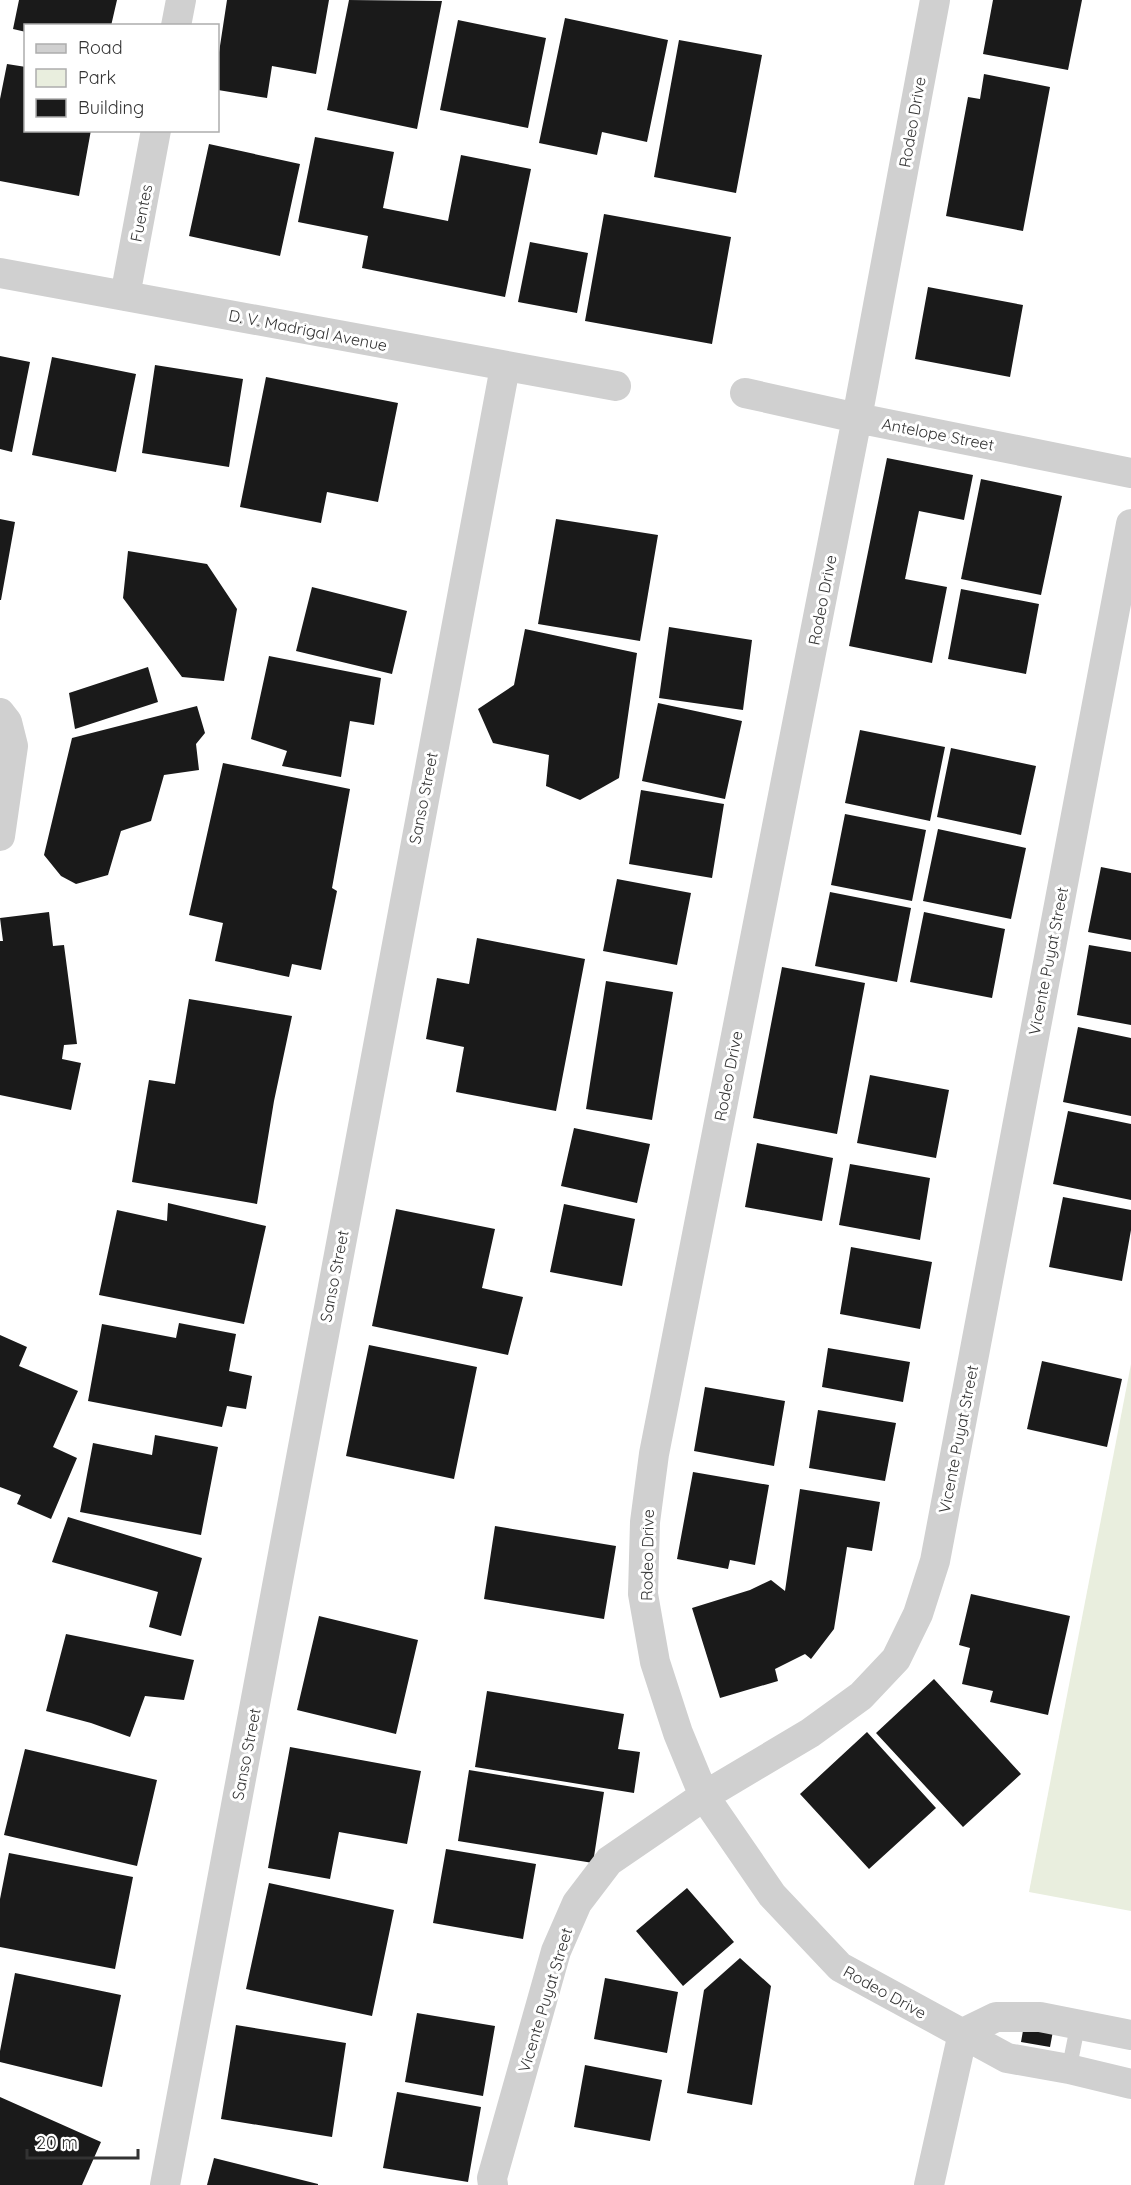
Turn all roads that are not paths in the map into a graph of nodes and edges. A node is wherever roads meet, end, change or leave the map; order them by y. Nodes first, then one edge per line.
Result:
1 (181, 0) edge
2 (935, 0) edge
3 (176, 24) edge
4 (156, 132) edge
5 (0, 273) edge
6 (125, 296) junction
7 (504, 367) junction
8 (616, 386) dead end
9 (745, 393) dead end
10 (857, 418) junction
11 (1131, 473) edge
12 (1131, 524) edge
13 (0, 713) edge
14 (0, 836) edge
15 (704, 1796) junction
16 (1078, 2024) junction
17 (963, 2034) junction
18 (1131, 2035) edge
19 (1070, 2069) junction
20 (1131, 2084) edge
21 (165, 2185) edge
22 (493, 2185) edge
23 (929, 2185) edge

1 - 3 street
2 - 10 street, Rodeo Drive
4 - 6 street, Fuentes
5 - 6 street, D. V. Madrigal Avenue
6 - 7 street, D. V. Madrigal Avenue
7 - 8 street, D. V. Madrigal Avenue
7 - 21 street, Sanso Street
9 - 10 street, Antelope Street
10 - 11 street, Antelope Street
10 - 15 street, Rodeo Drive
12 - 15 street, Vicente Puyat Street
13 - 14 street
15 - 17 street, Rodeo Drive
15 - 22 street, Vicente Puyat Street
16 - 17 street
16 - 18 street
16 - 19 lane
17 - 19 street, Rodeo Drive
17 - 23 street
19 - 20 street, Rodeo Drive

